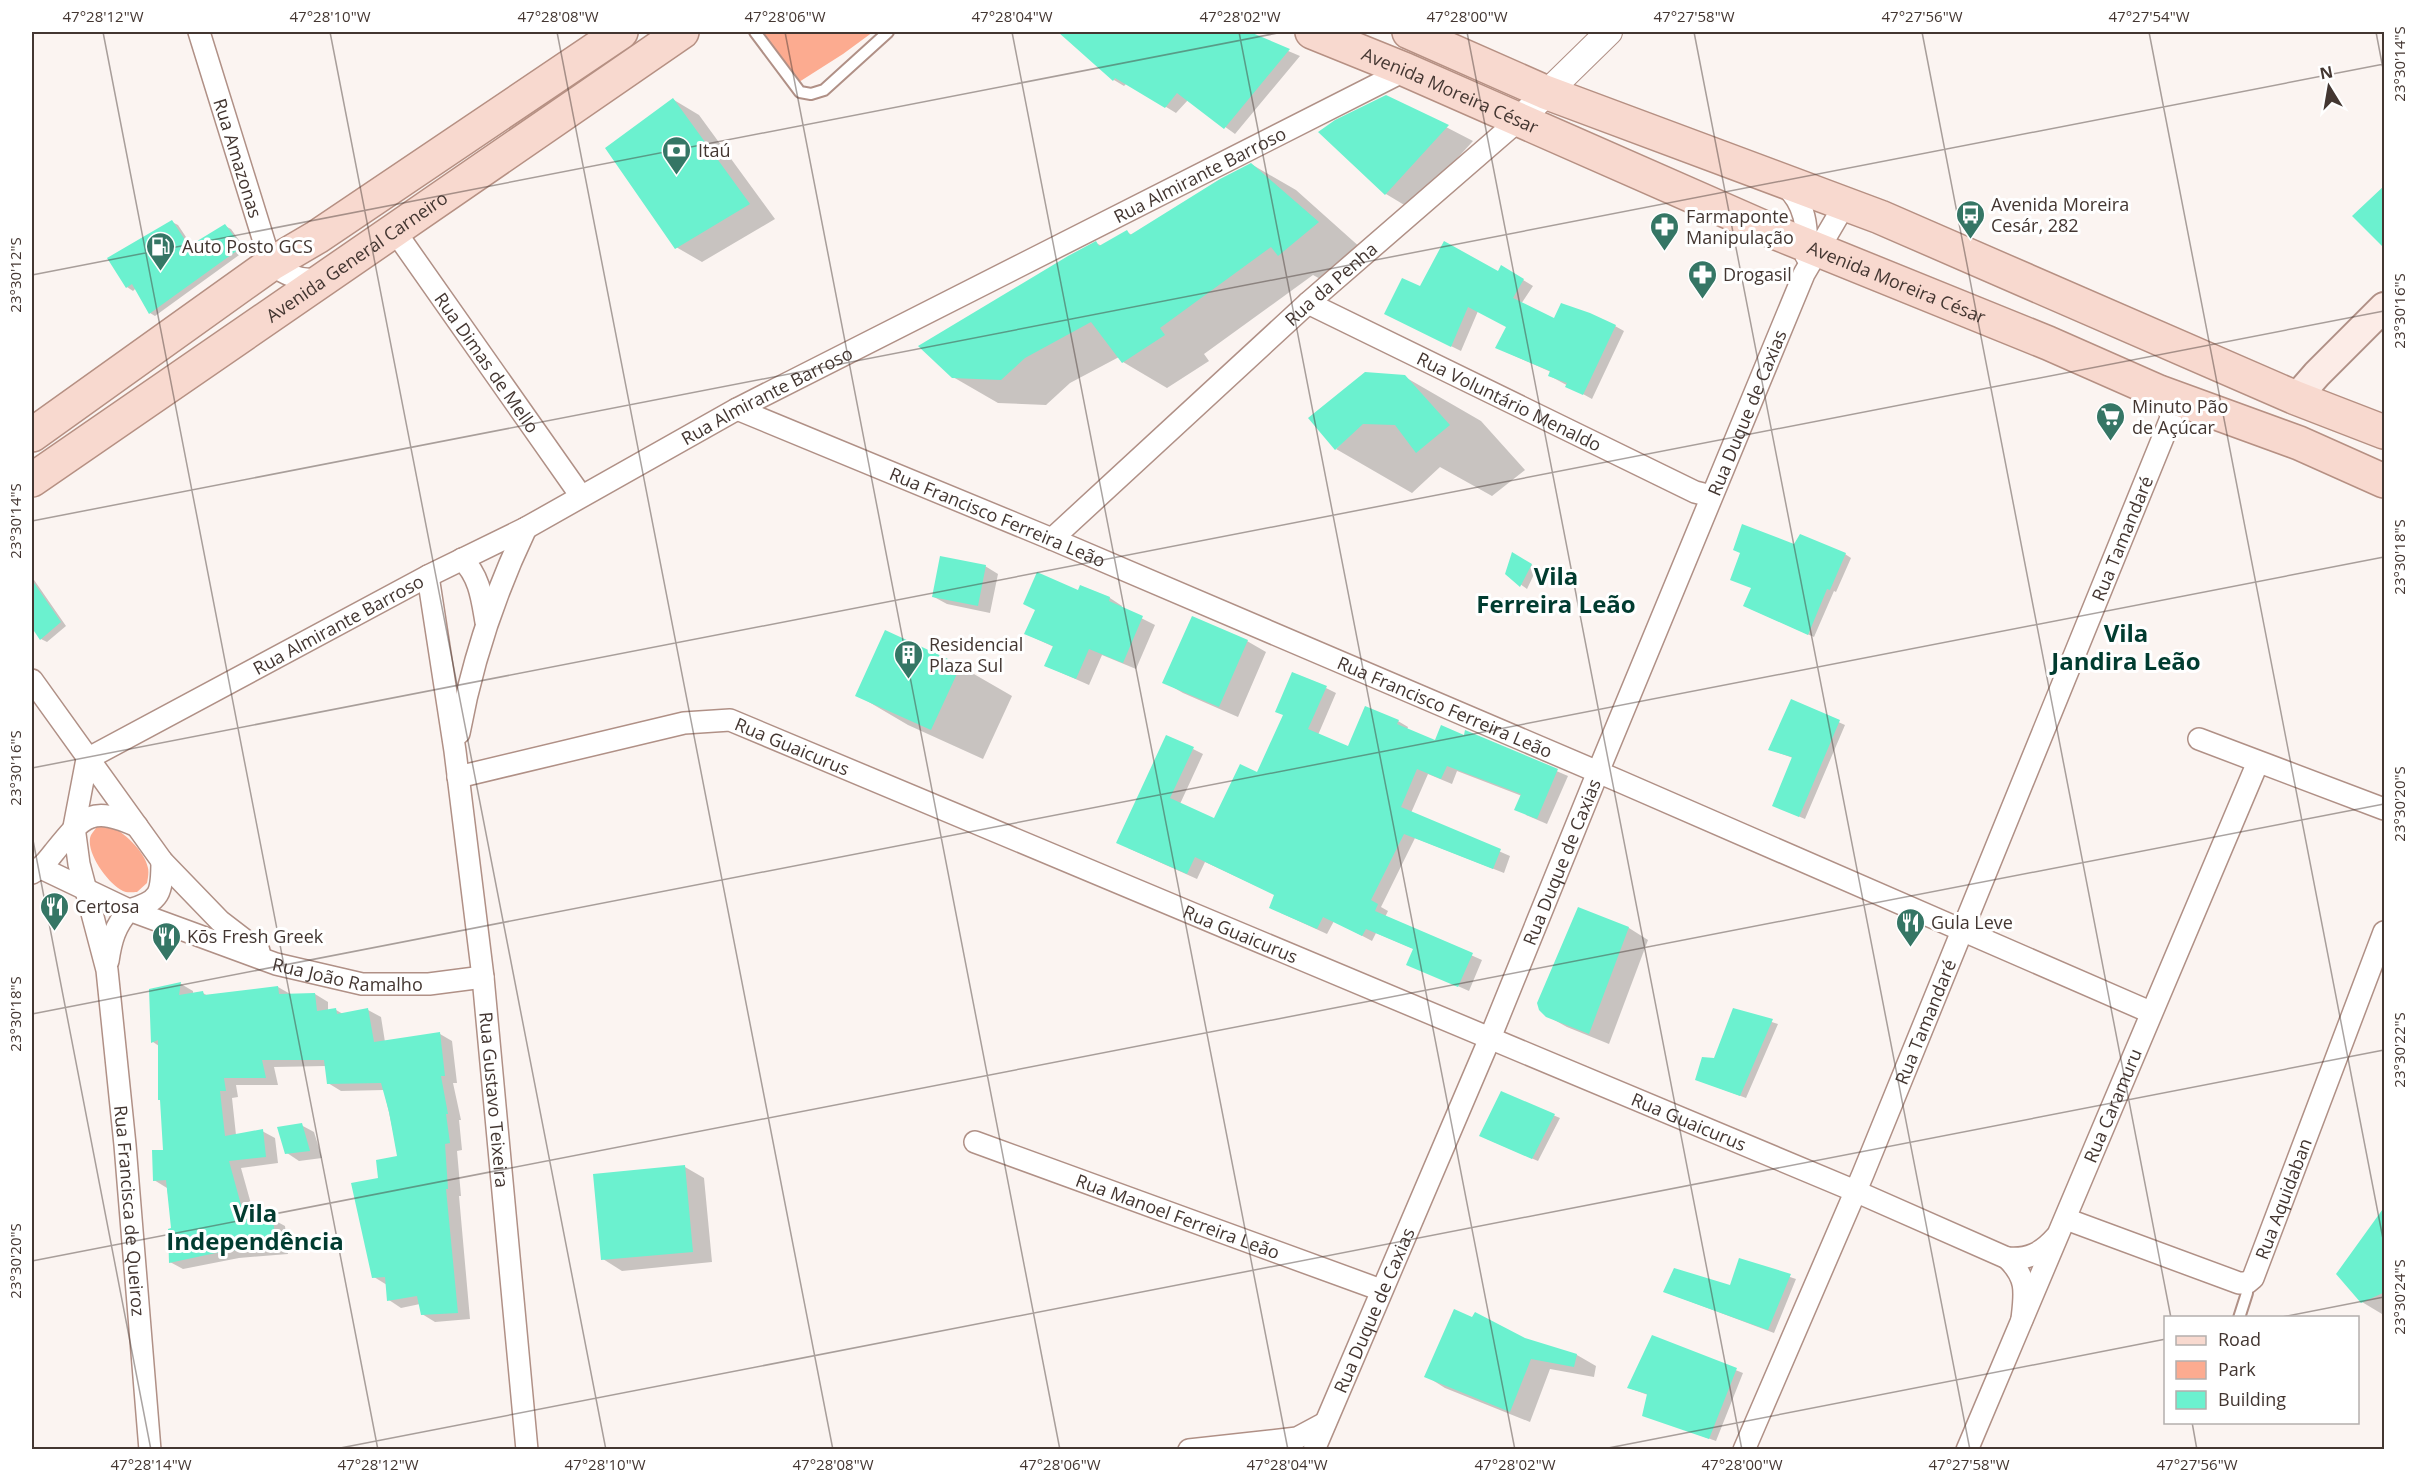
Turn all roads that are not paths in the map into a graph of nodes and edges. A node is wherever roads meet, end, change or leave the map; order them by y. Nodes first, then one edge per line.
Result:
1 (199, 32) edge
2 (621, 32) edge
3 (682, 32) edge
4 (755, 32) edge
5 (888, 32) edge
6 (1312, 32) edge
7 (1409, 32) edge
8 (1609, 32) edge
9 (1406, 70) junction
10 (1545, 92) junction
11 (1519, 120) junction
12 (1776, 178) junction
13 (1845, 204) junction
14 (394, 230) junction
15 (1810, 255) junction
16 (271, 264) junction
17 (325, 278) junction
18 (1308, 303) junction
19 (2385, 307) edge
20 (2048, 343) junction
21 (2159, 392) junction
22 (2296, 398) junction
23 (737, 409) junction
24 (2385, 432) edge
25 (32, 435) edge
26 (32, 480) edge
27 (2385, 481) edge
28 (581, 496) junction
29 (1711, 496) junction
30 (526, 528) junction
31 (1052, 539) junction
32 (462, 559) junction
33 (428, 576) junction
34 (486, 626) junction
35 (32, 680) edge
36 (134, 733) junction
37 (2199, 740) dead end
38 (455, 751) junction
39 (87, 759) junction
40 (2258, 762) junction
41 (1598, 772) junction
42 (458, 777) junction
43 (108, 788) junction
44 (2385, 809) edge
45 (138, 826) junction
46 (74, 827) junction
47 (162, 861) junction
48 (36, 871) edge
49 (84, 887) junction
50 (129, 910) junction
51 (1963, 931) junction
52 (2385, 932) edge
53 (276, 964) junction
54 (107, 970) junction
55 (483, 977) junction
56 (2150, 1012) junction
57 (1490, 1038) junction
58 (975, 1142) dead end
59 (1855, 1191) junction
60 (2064, 1226) junction
61 (2007, 1258) junction
62 (2247, 1283) junction
63 (1381, 1290) junction
64 (2239, 1316) edge
65 (2022, 1319) junction
66 (1325, 1423) junction
67 (150, 1449) edge
68 (527, 1449) edge
69 (1189, 1449) edge
70 (1314, 1449) edge
71 (1744, 1449) edge
72 (1967, 1449) edge

1 - 16 street, Rua Amazonas
2 - 16 main road, Avenida General Carneiro
3 - 14 main road, Avenida General Carneiro
4 - 5 lane
6 - 9 main road, Avenida Moreira César
7 - 10 main road, Avenida Moreira César
8 - 10 street, Rua da Penha
9 - 11 main road, Avenida Moreira César
9 - 23 street, Rua Almirante Barroso
10 - 11 street, Rua da Penha
10 - 12 main road, Avenida Moreira César
11 - 15 main road, Avenida Moreira César
11 - 18 street, Rua da Penha
12 - 13 main road, Avenida Moreira César
12 - 15 street
13 - 15 street, Rua Duque de Caxias
13 - 22 main road, Avenida Moreira César
14 - 17 main road, Avenida General Carneiro
14 - 28 street, Rua Dimas de Mello
15 - 20 main road, Avenida Moreira César
15 - 29 street, Rua Duque de Caxias
16 - 17 street
16 - 25 main road, Avenida General Carneiro
17 - 26 main road, Avenida General Carneiro
18 - 29 street, Rua Voluntário Menaldo
18 - 31 street, Rua da Penha
19 - 22 main road
20 - 21 main road, Avenida Moreira César
20 - 22 main road
21 - 27 main road, Avenida Moreira César
21 - 51 street, Rua Tamandaré
22 - 24 main road, Avenida Moreira César
23 - 28 street, Rua Almirante Barroso
23 - 31 street, Rua Francisco Ferreira Leão
28 - 30 street, Rua Almirante Barroso
29 - 41 street, Rua Duque de Caxias
30 - 32 street, Rua Almirante Barroso
30 - 34 street, Rua Gustavo Teixeira
31 - 41 street, Rua Francisco Ferreira Leão
32 - 33 street, Rua Almirante Barroso
32 - 34 street, Rua Gustavo Teixeira
33 - 36 street, Rua Almirante Barroso
33 - 38 street, Rua Gustavo Teixeira
34 - 38 street, Rua Gustavo Teixeira
35 - 39 street
36 - 39 street, Rua Almirante Barroso
36 - 43 street, Rua Almirante Barroso
37 - 40 street
38 - 42 street, Rua Gustavo Teixeira
39 - 43 street
39 - 46 street
40 - 44 street
40 - 56 street, Rua Caramuru
41 - 51 street, Rua Francisco Ferreira Leão
41 - 57 street, Rua Duque de Caxias
42 - 55 street, Rua Gustavo Teixeira
42 - 57 street, Rua Guaicurus
43 - 45 street
45 - 46 street
45 - 47 street
46 - 48 street
46 - 49 street
47 - 50 street
47 - 53 street
48 - 49 street, Rua João Ramalho
49 - 50 street, Rua João Ramalho
49 - 54 street, Rua Francisca de Queiroz
50 - 53 street, Rua João Ramalho
50 - 54 street, Rua Francisca de Queiroz
51 - 56 street, Rua Francisco Ferreira Leão
51 - 59 street, Rua Tamandaré
52 - 62 street, Rua Aquidaban
53 - 55 street, Rua João Ramalho
54 - 67 street, Rua Francisca de Queiroz
55 - 68 street, Rua Gustavo Teixeira
56 - 60 street, Rua Caramuru
57 - 59 street, Rua Guaicurus
57 - 63 street, Rua Duque de Caxias
58 - 63 street, Rua Manoel Ferreira Leão
59 - 61 street, Rua Guaicurus
59 - 71 street, Rua Tamandaré
60 - 61 street
60 - 62 street
60 - 65 street, Rua Caramuru
61 - 65 street
62 - 64 lane
63 - 66 street, Rua Duque de Caxias
65 - 72 street, Rua Caramuru
66 - 69 street
66 - 70 street, Rua Duque de Caxias

